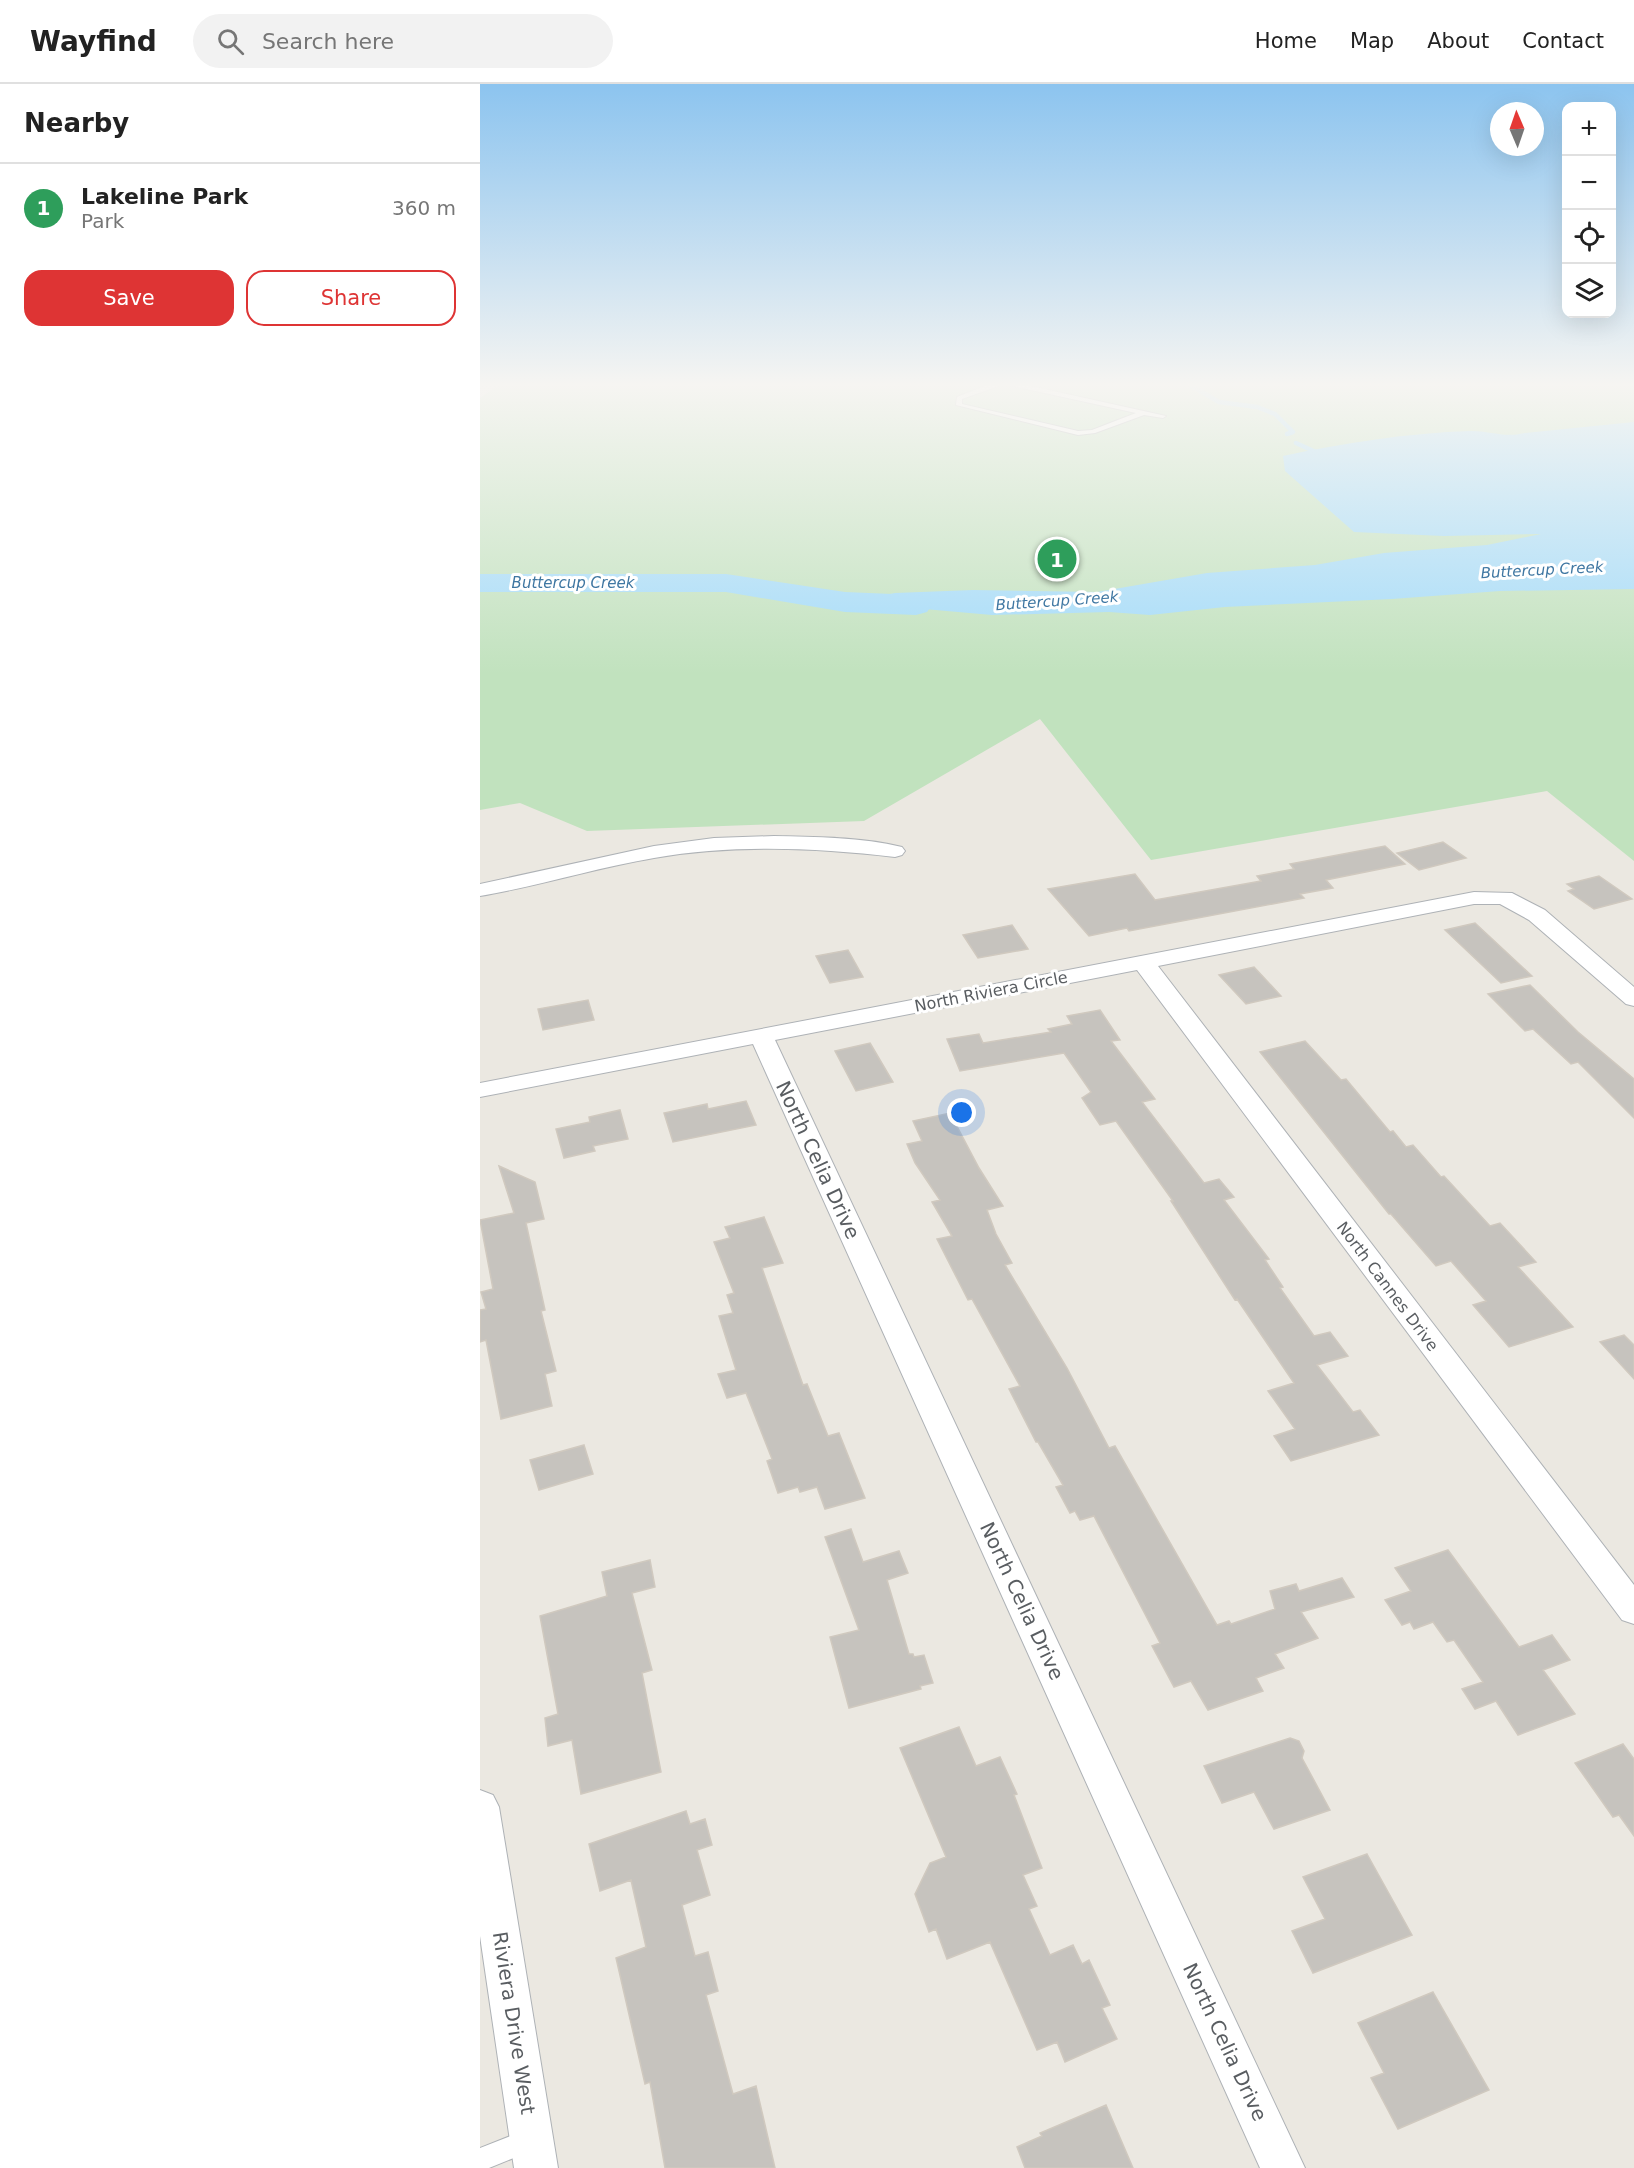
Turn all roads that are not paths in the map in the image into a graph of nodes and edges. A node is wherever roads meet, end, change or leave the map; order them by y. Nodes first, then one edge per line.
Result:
1 (895, 851) dead end
2 (480, 891) edge
3 (1143, 963) junction
4 (1634, 999) edge
5 (760, 1034) junction
6 (480, 1090) edge
7 (1634, 1610) edge
8 (480, 1807) edge
9 (534, 2154) edge
10 (480, 2160) edge
11 (1283, 2168) edge

1 - 2 street
3 - 4 street, North Riviera Circle
3 - 5 street, North Riviera Circle
3 - 7 street, North Cannes Drive
5 - 6 street, North Riviera Circle
5 - 11 street, North Celia Drive
8 - 9 street, Riviera Drive West
9 - 10 lane

